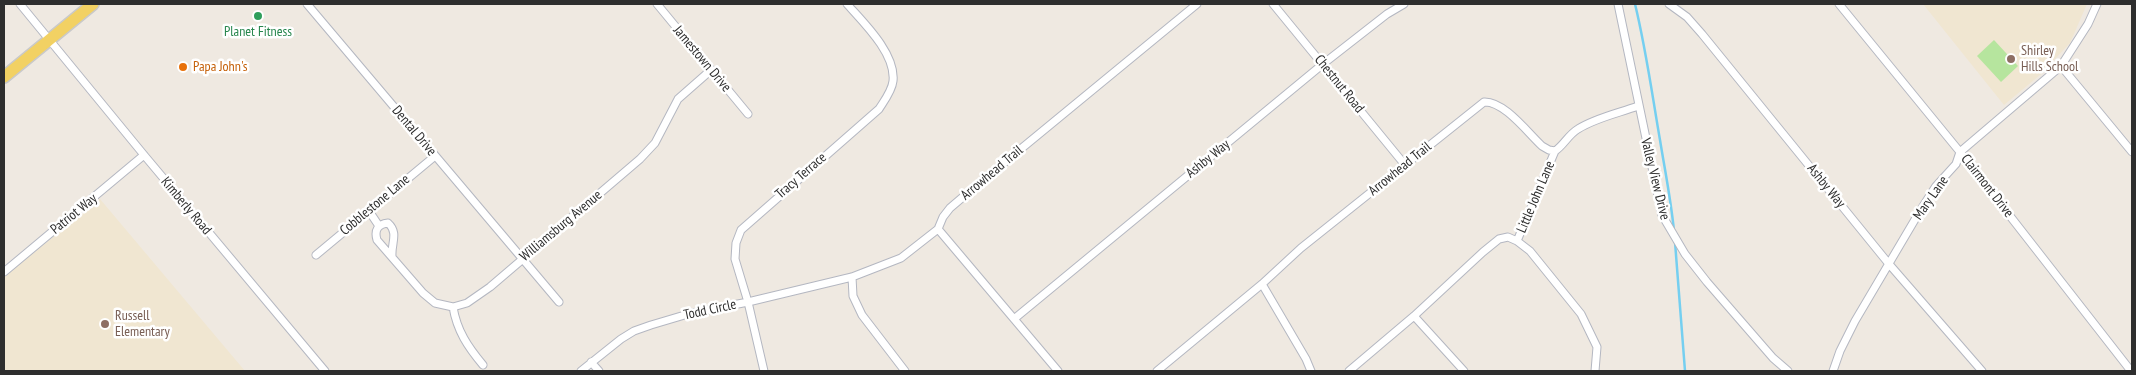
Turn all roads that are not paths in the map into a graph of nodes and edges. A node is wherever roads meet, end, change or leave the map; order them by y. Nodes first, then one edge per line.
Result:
1 (20, 4) edge
2 (92, 4) edge
3 (307, 4) edge
4 (656, 4) edge
5 (848, 4) edge
6 (1197, 4) edge
7 (1273, 4) edge
8 (1404, 4) edge
9 (1618, 4) edge
10 (1669, 4) edge
11 (1839, 4) edge
12 (2097, 4) edge
13 (50, 40) junction
14 (1323, 64) junction
15 (2061, 66) junction
16 (711, 70) junction
17 (4, 77) edge
18 (1638, 106) junction
19 (748, 114) dead end
20 (1555, 151) junction
21 (1960, 152) junction
22 (2132, 152) edge
23 (144, 155) junction
24 (435, 156) junction
25 (1405, 165) junction
26 (369, 211) junction
27 (379, 226) junction
28 (938, 229) junction
29 (1518, 241) junction
30 (316, 255) dead end
31 (392, 256) junction
32 (522, 259) junction
33 (1889, 264) junction
34 (4, 272) edge
35 (852, 277) junction
36 (1262, 284) junction
37 (558, 302) dead end
38 (748, 302) junction
39 (453, 307) junction
40 (1414, 316) junction
41 (1014, 319) junction
42 (591, 362) junction
43 (483, 365) dead end
44 (325, 371) edge
45 (581, 371) edge
46 (599, 371) edge
47 (764, 371) edge
48 (905, 371) edge
49 (1058, 371) edge
50 (1157, 371) edge
51 (1311, 371) edge
52 (1349, 371) edge
53 (1464, 371) edge
54 (1595, 371) edge
55 (1788, 371) edge
56 (1833, 371) edge
57 (1982, 371) edge
58 (2131, 371) edge

1 - 13 street, Kimberly Road
2 - 13 main road
3 - 24 street, Dental Drive
4 - 16 street, Jamestown Drive
5 - 38 street, Tracy Terrace
6 - 28 street, Arrowhead Trail
7 - 14 street, Chestnut Road
8 - 14 street, Ashby Way
9 - 18 street, Valley View Drive
10 - 33 street, Ashby Way
11 - 21 street, Clairmont Drive
12 - 15 street, Mary Lane
13 - 17 main road
13 - 23 street, Kimberly Road
14 - 25 street, Chestnut Road
14 - 41 street, Ashby Way
15 - 21 street, Mary Lane
15 - 22 street
16 - 19 street, Jamestown Drive
16 - 32 street, Williamsburg Avenue
18 - 20 street, Little John Lane
18 - 55 street, Valley View Drive
20 - 25 street, Arrowhead Trail
20 - 29 street, Little John Lane
21 - 33 street, Mary Lane
21 - 58 street, Clairmont Drive
23 - 34 street, Patriot Way
23 - 44 street, Kimberly Road
24 - 26 street, Cobblestone Lane
24 - 32 street, Dental Drive
25 - 36 street, Arrowhead Trail
26 - 27 street
26 - 30 street, Cobblestone Lane
27 - 31 street
27 - 31 street
28 - 35 street, Todd Circle
28 - 41 street
29 - 40 street, Little John Lane
29 - 54 street
31 - 39 street
32 - 37 street, Dental Drive
32 - 39 street, Williamsburg Avenue
33 - 56 street, Mary Lane
33 - 57 street, Ashby Way
35 - 38 street, Todd Circle
35 - 48 street
36 - 50 street, Arrowhead Trail
36 - 51 street
38 - 42 street, Todd Circle
38 - 47 street, Tracy Terrace
39 - 43 street
40 - 52 street, Little John Lane
40 - 53 street
41 - 49 street
42 - 45 street, Todd Circle
42 - 46 street

